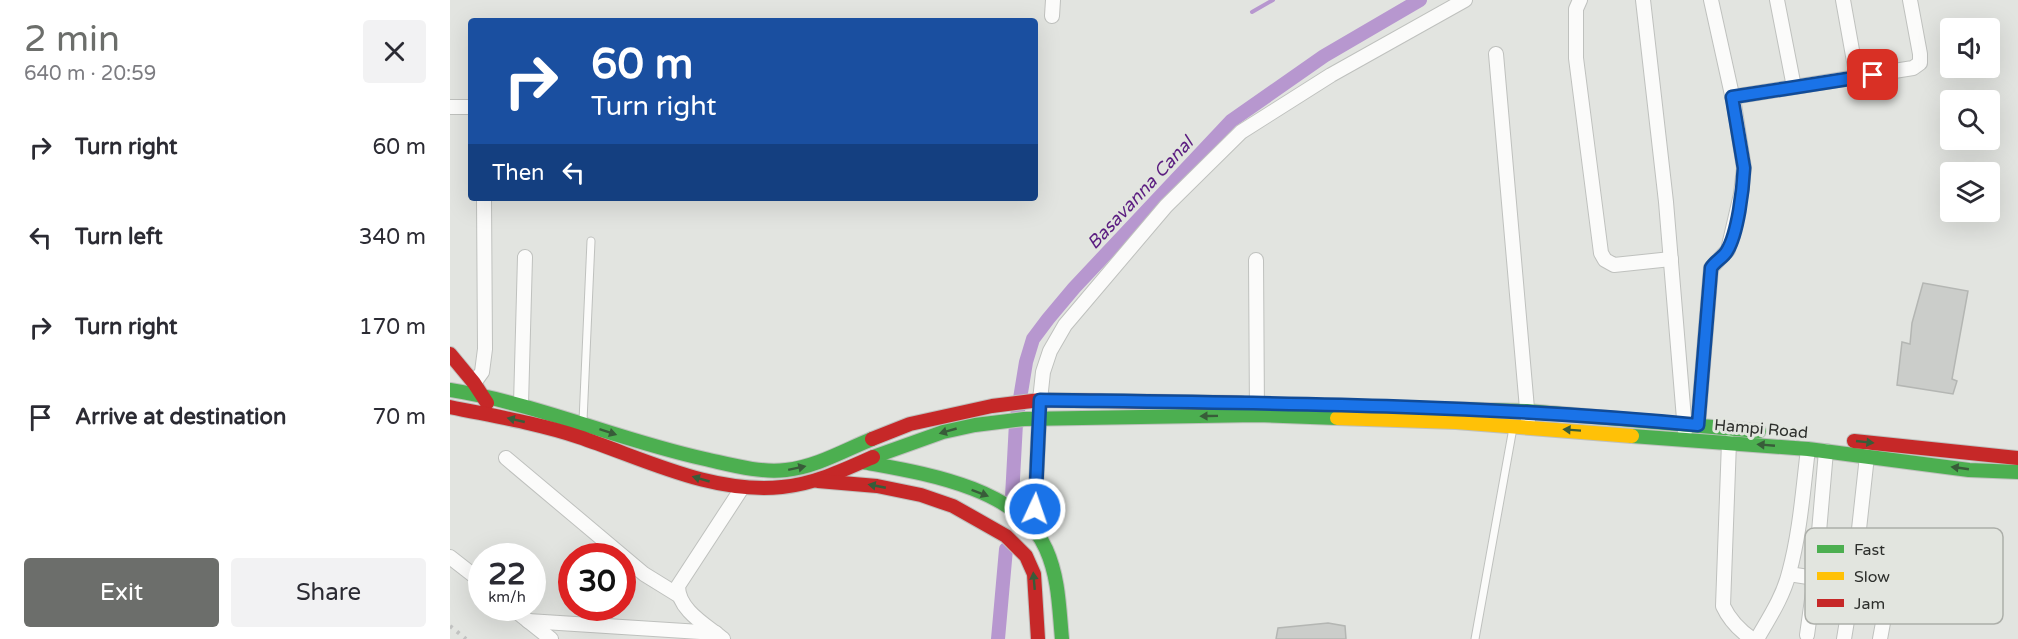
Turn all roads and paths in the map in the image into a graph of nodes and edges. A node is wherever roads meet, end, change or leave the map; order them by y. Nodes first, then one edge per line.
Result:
1 (1053, 0) edge
2 (1465, 0) edge
3 (1580, 0) edge
4 (1643, 0) edge
5 (1711, 0) edge
6 (1777, 0) edge
7 (1843, 0) edge
8 (1910, 0) edge
9 (1053, 16) dead end
10 (1496, 54) dead end
11 (1857, 78) junction
12 (1794, 87) junction
13 (1732, 97) junction
14 (450, 107) edge
15 (468, 107) edge
16 (484, 201) edge
17 (591, 241) dead end
18 (525, 257) dead end
19 (1671, 259) junction
20 (1256, 260) dead end
21 (450, 354) edge
22 (474, 383) junction
23 (452, 387) edge
24 (482, 395) junction
25 (1035, 401) junction
26 (521, 404) junction
27 (450, 408) edge
28 (1257, 409) junction
29 (470, 411) junction
30 (1527, 411) junction
31 (494, 415) junction
32 (1037, 418) junction
33 (583, 423) junction
34 (1692, 425) junction
35 (1513, 426) junction
36 (1528, 427) junction
37 (1686, 439) junction
38 (1729, 442) junction
39 (1808, 449) junction
40 (1826, 451) junction
41 (1867, 456) junction
42 (506, 458) dead end
43 (2018, 458) edge
44 (863, 462) junction
45 (2018, 472) edge
46 (815, 481) junction
47 (742, 488) junction
48 (1034, 528) junction
49 (1819, 528) edge
50 (1859, 528) edge
51 (450, 557) edge
52 (468, 571) edge
53 (1789, 574) junction
54 (1805, 576) edge
55 (678, 595) junction
56 (528, 621) joint
57 (1809, 624) edge
58 (1846, 624) edge
59 (1883, 624) edge
60 (1807, 635) dead end
61 (716, 637) edge
62 (551, 639) edge
63 (1038, 639) edge
64 (1062, 639) edge
65 (1475, 639) edge
66 (1752, 639) edge
67 (1757, 639) edge
68 (1844, 639) edge
69 (1880, 639) edge

1 - 9 street
2 - 25 street
3 - 19 street
4 - 19 street
5 - 13 street
6 - 12 street
7 - 11 street
8 - 11 street
10 - 30 street
11 - 12 street
12 - 13 street
13 - 34 street
14 - 15 street
16 - 22 street
17 - 33 lane
18 - 26 street
19 - 34 street
20 - 28 street
21 - 22 main road
22 - 24 main road
23 - 24 main road
23 - 29 main road
24 - 26 main road
24 - 31 main road
25 - 28 main road
25 - 32 street
33 -> 25 main road
26 - 33 main road
27 - 29 main road
28 - 30 main road
28 -> 32 main road, Hampi Road
28 - 35 main road, Hampi Road
29 - 31 main road
30 - 34 main road
30 - 36 street
47 -> 31 main road
32 -> 44 main road, Hampi Road
32 - 48 street
34 - 37 street
34 -> 43 main road
35 - 36 main road, Hampi Road
35 - 65 lane
37 -> 36 main road, Hampi Road
37 - 38 main road, Hampi Road
39 -> 38 main road, Hampi Road
38 - 66 street
39 - 40 main road, Hampi Road
39 - 53 street
40 - 41 main road, Hampi Road
40 - 49 street
45 -> 41 main road, Hampi Road
41 - 50 street
42 - 55 street
44 - 46 main road, Hampi Road
44 -> 48 main road
46 - 47 main road
63 -> 46 main road
47 - 55 street
48 - 64 main road
51 - 52 street
53 - 54 street
53 - 67 street
55 - 61 street
56 - 61 street
56 - 62 street
57 - 60 street
58 - 68 street
59 - 69 street

